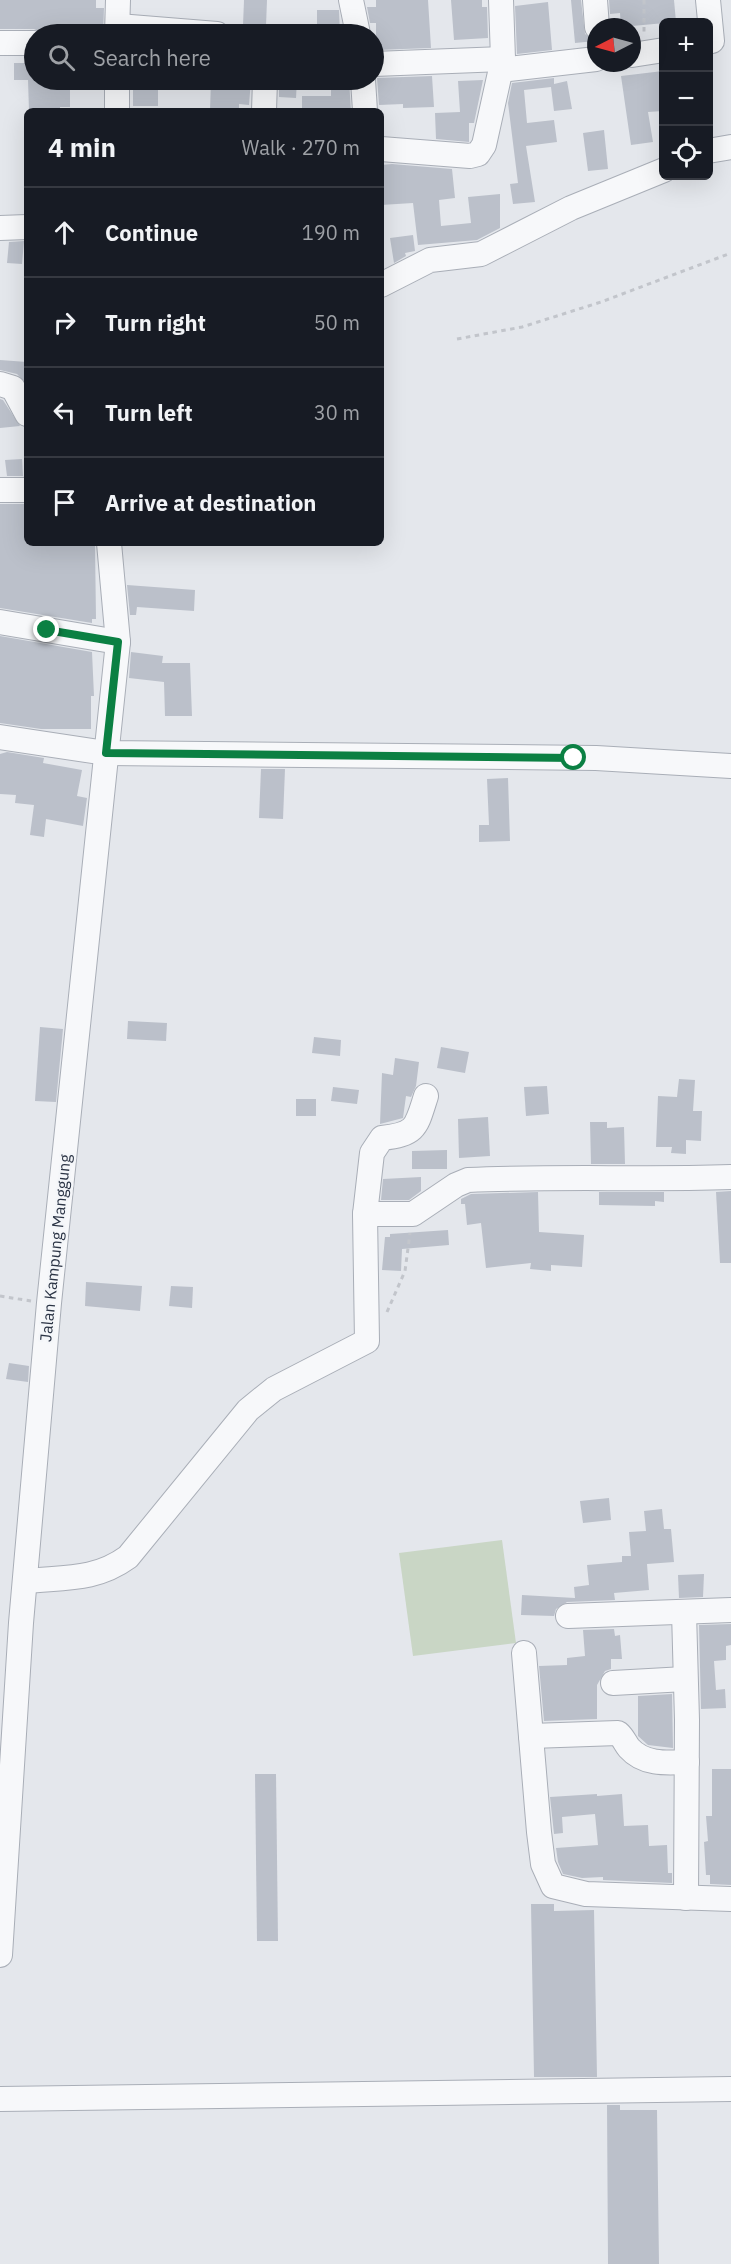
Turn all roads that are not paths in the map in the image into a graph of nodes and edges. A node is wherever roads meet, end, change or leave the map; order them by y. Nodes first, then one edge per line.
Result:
1 (118, 0) edge
2 (351, 0) edge
3 (501, 0) edge
4 (595, 0) edge
5 (708, 0) edge
6 (596, 18) edge
7 (118, 24) edge
8 (356, 24) edge
9 (717, 41) edge
10 (0, 43) edge
11 (24, 43) edge
12 (587, 60) edge
13 (384, 64) edge
14 (502, 65) junction
15 (117, 90) edge
16 (265, 90) edge
17 (364, 90) edge
18 (117, 108) edge
19 (264, 108) edge
20 (365, 108) edge
21 (731, 147) edge
22 (384, 149) edge
23 (713, 150) edge
24 (659, 172) edge
25 (24, 227) edge
26 (0, 228) edge
27 (384, 277) edge
28 (0, 384) edge
29 (24, 408) edge
30 (0, 490) edge
31 (24, 490) edge
32 (109, 546) edge
33 (0, 622) edge
34 (118, 642) junction
35 (0, 736) edge
36 (106, 753) junction
37 (731, 766) edge
38 (426, 1096) dead end
39 (731, 1177) edge
40 (365, 1214) junction
41 (26, 1581) junction
42 (731, 1610) edge
43 (684, 1612) junction
44 (568, 1616) dead end
45 (524, 1653) dead end
46 (685, 1679) junction
47 (613, 1683) dead end
48 (531, 1736) junction
49 (687, 1762) junction
50 (686, 1898) junction
51 (731, 1899) edge
52 (0, 1955) edge
53 (731, 2089) edge
54 (0, 2098) edge

1 - 7 street
2 - 8 street
3 - 14 street
4 - 6 street
5 - 9 street
10 - 11 street
12 - 14 street
13 - 14 street
14 - 22 street
15 - 18 street
16 - 19 street
17 - 20 street
21 - 23 street
24 - 27 street
25 - 26 street
28 - 29 street
30 - 31 street
32 - 34 street, Jalan Kampung Manggung
33 - 34 street
34 - 36 street, Jalan Kampung Manggung
35 - 36 street
36 - 37 street
36 - 41 street, Jalan Kampung Manggung
38 - 40 street
39 - 40 street
40 - 41 street
41 - 52 street, Jalan Kampung Manggung
42 - 43 street
43 - 44 street
43 - 46 street
45 - 48 street
46 - 47 street
46 - 49 street
48 - 49 street
48 - 50 street
49 - 50 street
50 - 51 street
53 - 54 street

